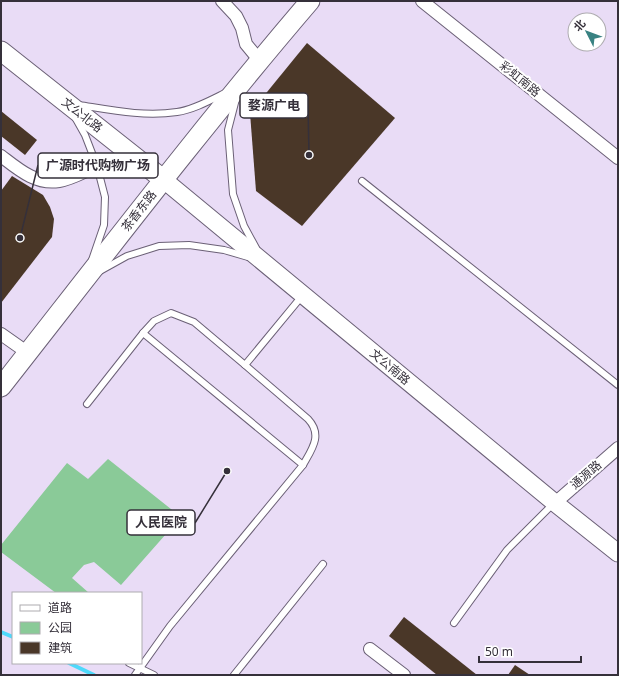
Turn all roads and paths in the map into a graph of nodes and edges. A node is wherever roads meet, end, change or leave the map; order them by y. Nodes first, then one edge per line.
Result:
1 (222, 1) edge
2 (310, 1) edge
3 (422, 1) edge
4 (1, 51) edge
5 (260, 61) junction
6 (239, 87) junction
7 (66, 102) junction
8 (1, 156) edge
9 (618, 158) edge
10 (97, 166) junction
11 (164, 180) junction
12 (362, 181) dead end
13 (263, 262) junction
14 (85, 280) junction
15 (303, 295) junction
16 (143, 333) junction
17 (1, 334) edge
18 (28, 353) junction
19 (245, 365) junction
20 (618, 385) edge
21 (1, 387) edge
22 (87, 404) dead end
23 (618, 448) edge
24 (303, 465) junction
25 (555, 503) junction
26 (618, 553) edge
27 (323, 564) dead end
28 (454, 623) dead end
29 (370, 649) dead end
30 (131, 664) edge
31 (140, 668) junction
32 (135, 675) edge
33 (154, 675) edge
34 (234, 675) edge
35 (404, 675) edge

1 - 5 street
2 - 5 main road, 茶香东路
3 - 9 street, 彩虹南路
4 - 7 main road, 文公北路
5 - 6 main road, 茶香东路
6 - 7 lane
6 - 11 main road, 茶香东路
6 - 13 lane
7 - 10 lane
7 - 11 main road, 文公北路
8 - 10 street
10 - 14 lane
11 - 13 main road, 文公南路
11 - 14 main road, 茶香东路
12 - 20 lane
13 - 14 lane
13 - 15 main road, 文公南路
14 - 18 main road, 茶香东路
15 - 19 lane
15 - 25 main road, 文公南路
16 - 19 lane
16 - 22 lane
16 - 24 lane
17 - 18 street
18 - 21 main road, 茶香东路
19 - 24 lane
23 - 25 street, 通源路
24 - 31 lane
25 - 26 main road, 文公南路
25 - 28 lane
27 - 34 lane
29 - 35 street
30 - 31 lane
31 - 32 lane
31 - 33 lane

